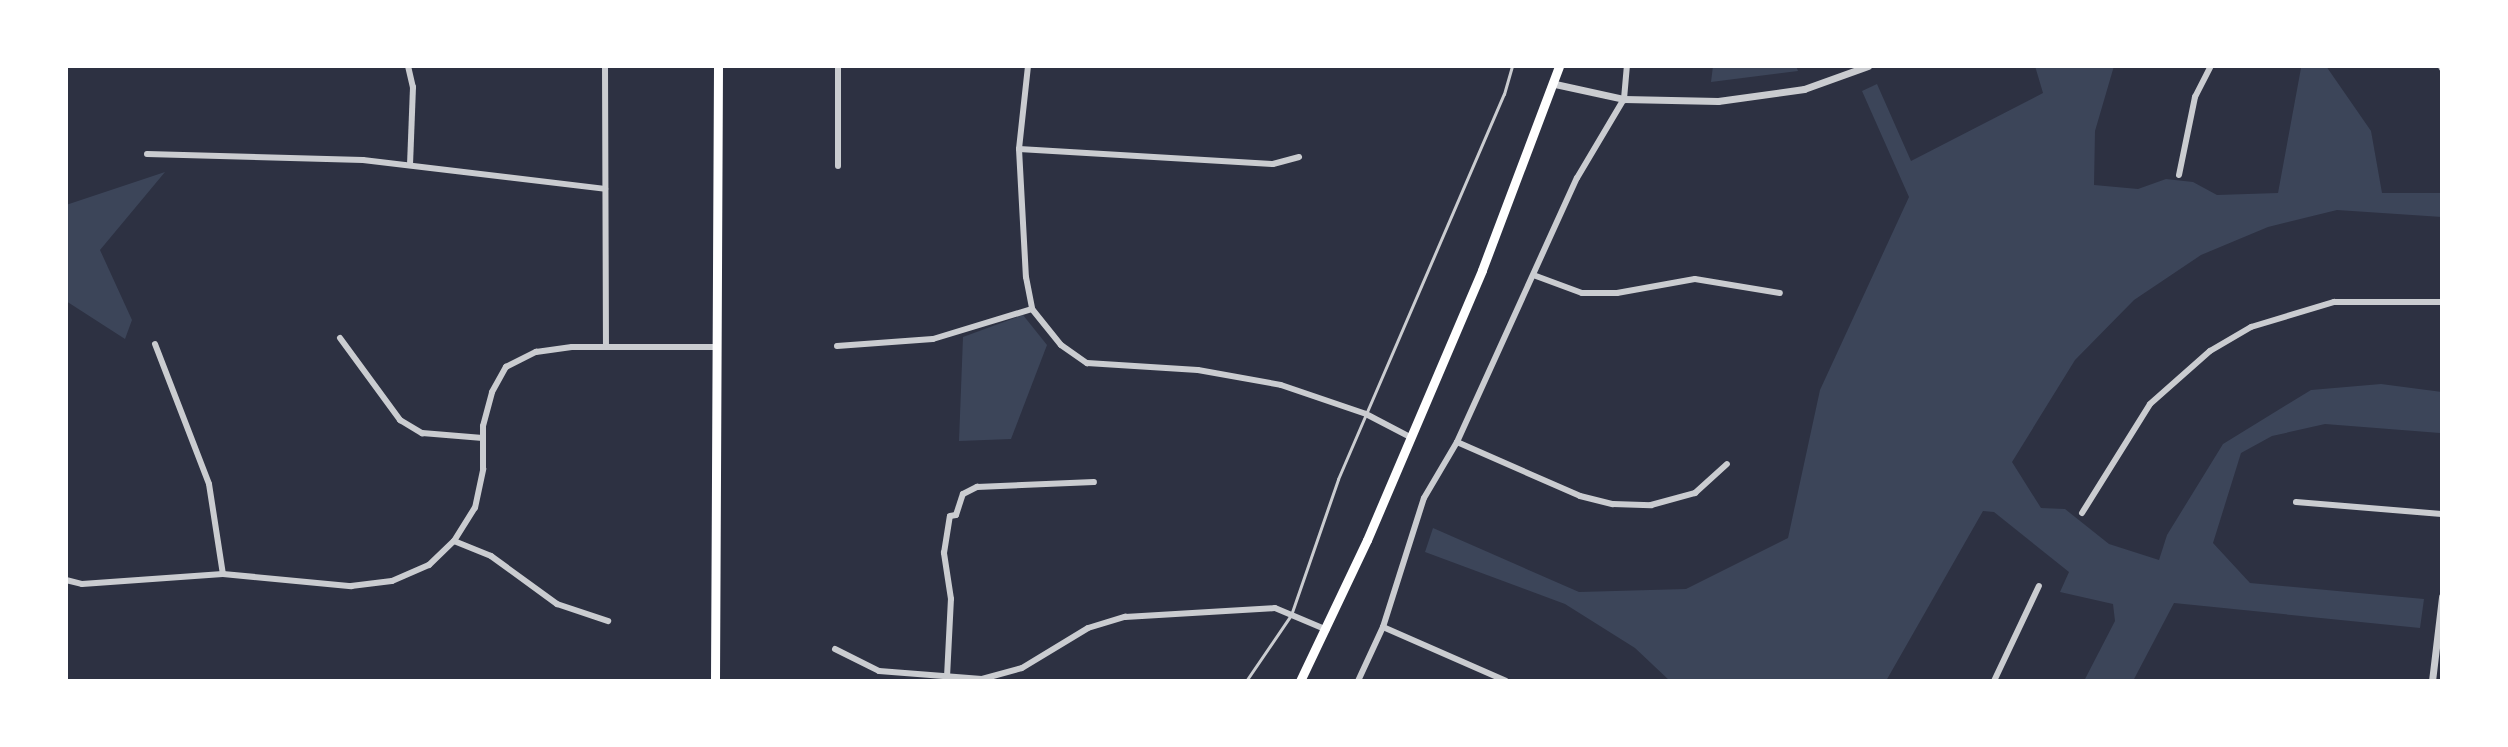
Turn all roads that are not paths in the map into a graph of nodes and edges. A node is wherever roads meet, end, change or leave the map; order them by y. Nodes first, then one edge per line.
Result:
1 (408, 66) edge
2 (605, 66) edge
3 (718, 66) edge
4 (838, 66) edge
5 (1028, 66) edge
6 (1512, 66) edge
7 (1559, 66) edge
8 (1627, 66) edge
9 (1868, 66) edge
10 (2211, 66) edge
11 (1555, 84) junction
12 (1624, 99) junction
13 (1019, 149) junction
14 (147, 154) dead end
15 (1299, 157) dead end
16 (410, 165) junction
17 (838, 166) dead end
18 (2179, 175) dead end
19 (605, 189) junction
20 (1536, 276) junction
21 (1780, 293) dead end
22 (2442, 302) edge
23 (1032, 309) junction
24 (340, 338) dead end
25 (155, 344) dead end
26 (606, 346) junction
27 (837, 346) dead end
28 (716, 347) junction
29 (1366, 414) junction
30 (1410, 437) junction
31 (483, 438) junction
32 (1457, 442) junction
33 (1727, 464) dead end
34 (1094, 482) dead end
35 (2296, 502) dead end
36 (2082, 513) dead end
37 (2442, 514) edge
38 (454, 541) junction
39 (223, 574) junction
40 (66, 580) edge
41 (2039, 586) dead end
42 (2442, 597) edge
43 (1291, 615) junction
44 (608, 621) dead end
45 (1383, 627) junction
46 (1327, 630) junction
47 (835, 649) dead end
48 (947, 677) junction
49 (715, 681) edge
50 (1246, 681) edge
51 (1300, 681) edge
52 (1358, 681) edge
53 (1506, 681) edge
54 (1994, 681) edge
55 (2432, 681) edge

1 - 16 street
2 - 19 street
3 - 28 main road
4 - 17 street
5 - 13 street
6 - 29 lane
7 - 11 main road
8 - 12 street
9 - 12 street
10 - 18 street
11 - 12 street
11 - 30 main road
12 - 20 street
13 - 15 street
13 - 23 street
14 - 16 street
16 - 19 street
19 - 26 street
20 - 21 street
20 - 32 street
22 - 36 street
23 - 27 street
23 - 29 street
24 - 31 street
25 - 39 street
26 - 28 street
26 - 31 street
28 - 49 main road
29 - 30 street
29 - 43 lane
30 - 46 main road
31 - 38 street
32 - 33 street
32 - 45 street
34 - 48 street
35 - 37 street
38 - 39 street
38 - 44 street
39 - 40 street
41 - 54 street
42 - 55 street
43 - 46 street
43 - 48 street
43 - 50 lane
45 - 52 street
45 - 53 street
46 - 51 main road
47 - 48 street

